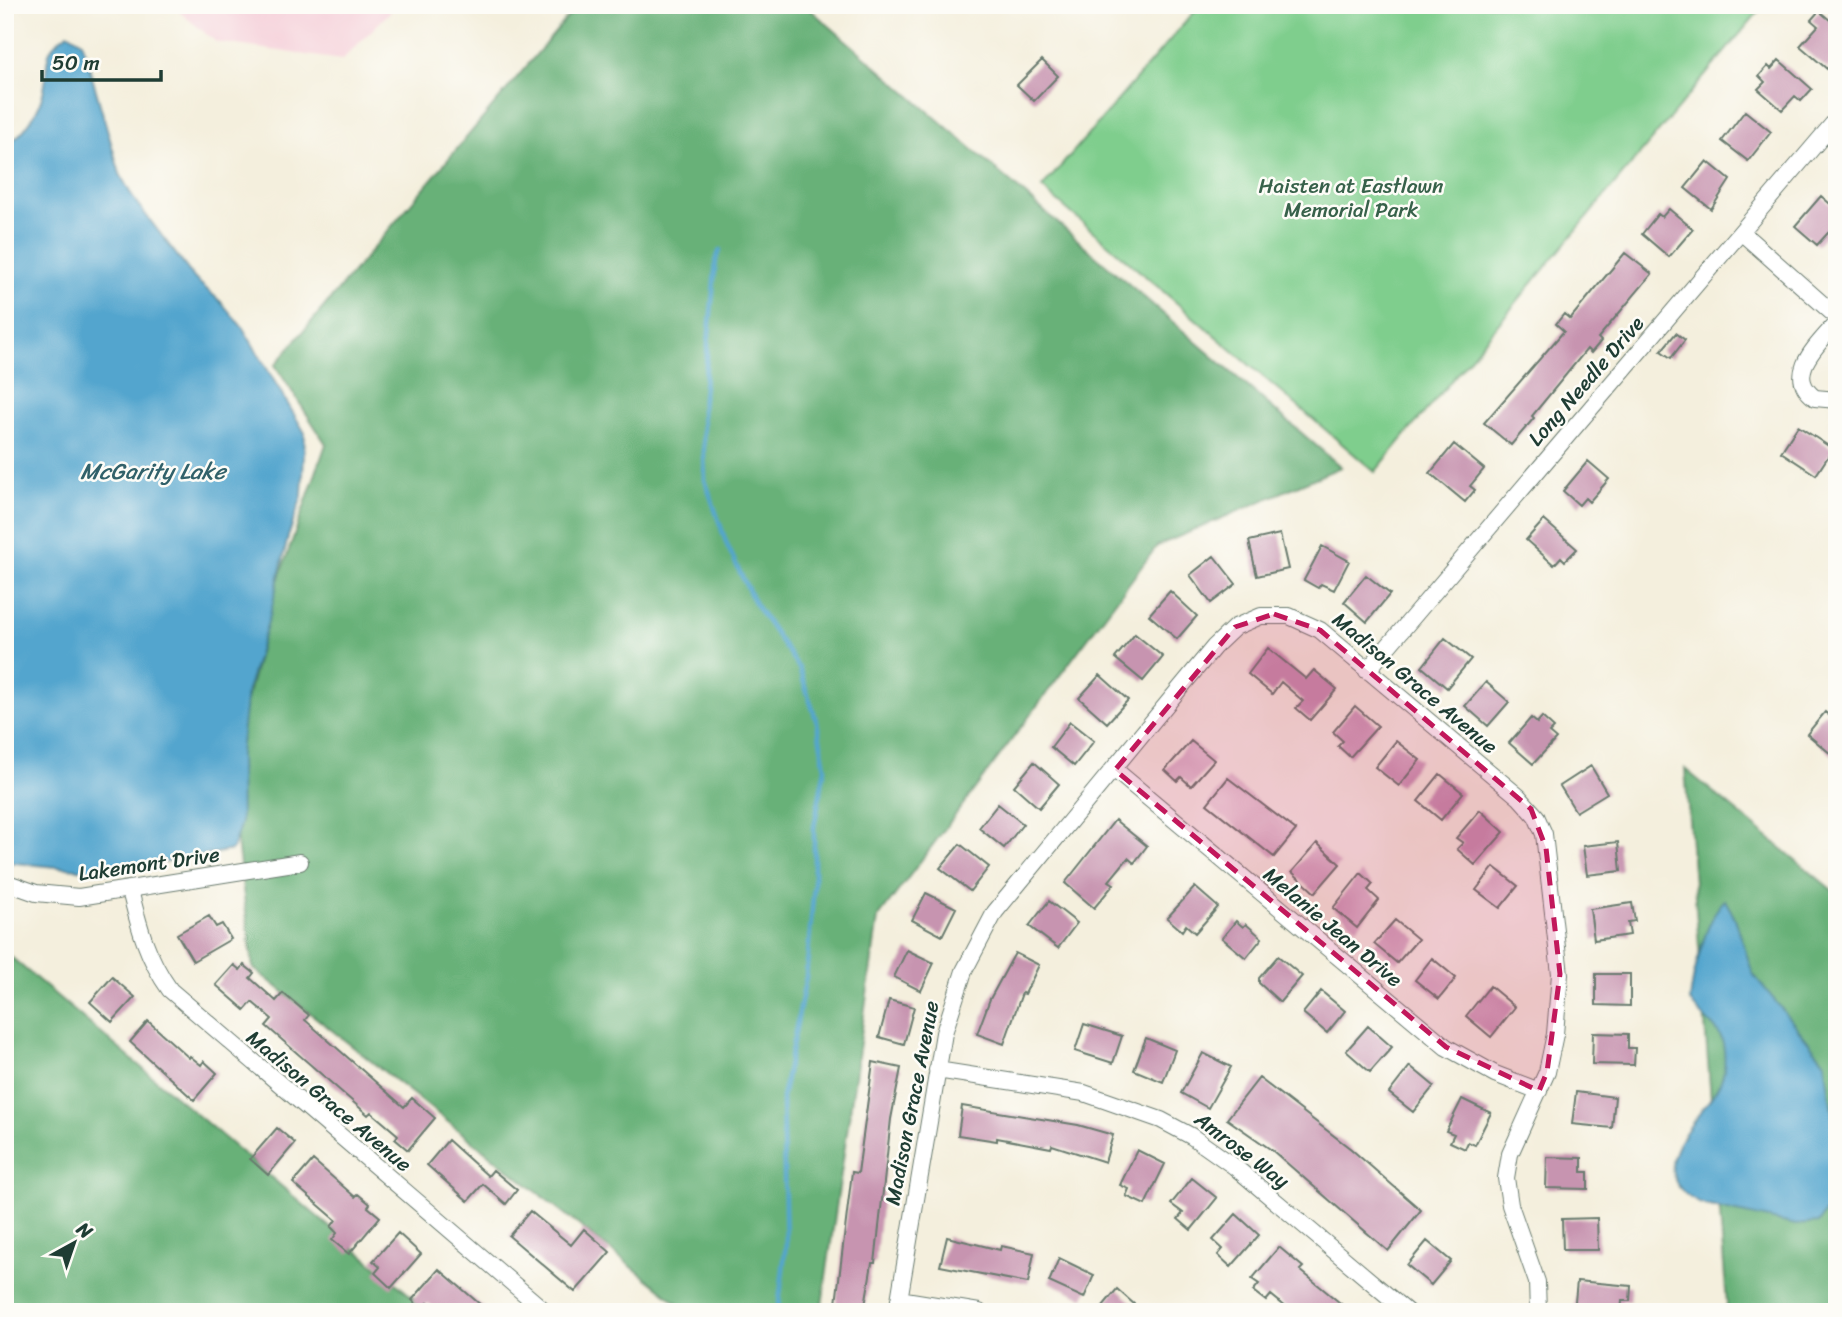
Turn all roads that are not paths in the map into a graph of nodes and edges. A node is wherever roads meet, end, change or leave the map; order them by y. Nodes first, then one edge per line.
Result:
1 (1837, 118) edge
2 (1741, 232) junction
3 (1837, 317) edge
4 (1837, 322) edge
5 (1837, 400) edge
6 (1367, 671) junction
7 (1115, 770) junction
8 (300, 862) dead end
9 (5, 882) edge
10 (130, 890) junction
11 (937, 1070) junction
12 (1539, 1091) junction
13 (898, 1306) edge
14 (546, 1312) edge
15 (979, 1312) edge
16 (1407, 1312) edge
17 (1538, 1312) edge

1 - 2 street, Long Needle Drive
2 - 3 street
2 - 6 street, Long Needle Drive
4 - 5 street
6 - 7 street, Madison Grace Avenue
6 - 12 street, Madison Grace Avenue
7 - 11 street, Madison Grace Avenue
7 - 12 street, Melanie Jean Drive
8 - 10 street, Lakemont Drive
9 - 10 street, Lakemont Drive
10 - 14 street, Madison Grace Avenue
11 - 13 street, Madison Grace Avenue
11 - 16 street, Amrose Way
12 - 17 street, Madison Grace Avenue
13 - 15 street

